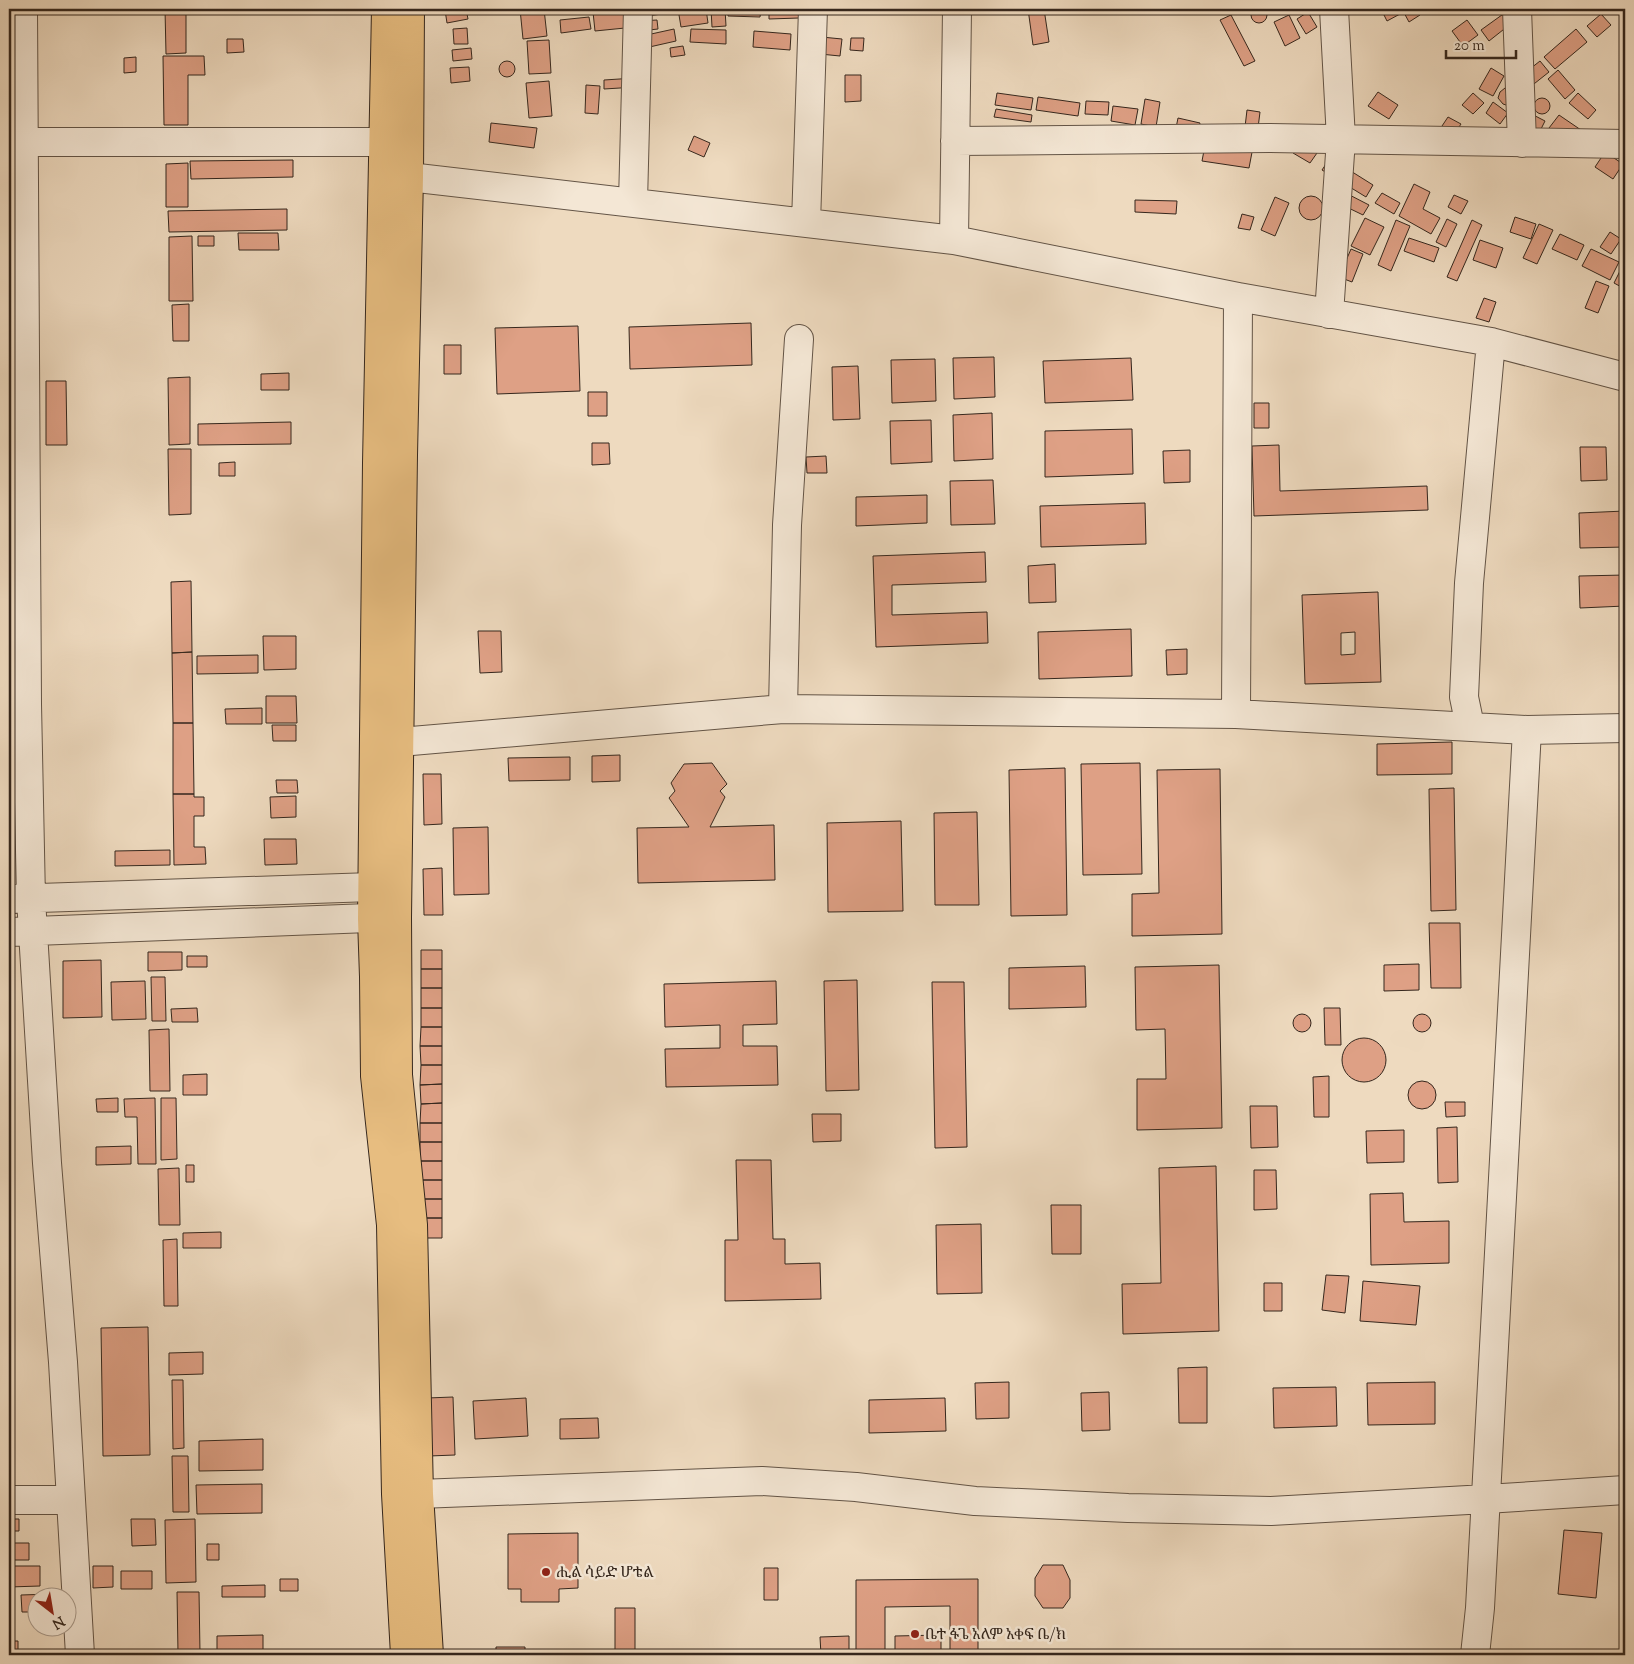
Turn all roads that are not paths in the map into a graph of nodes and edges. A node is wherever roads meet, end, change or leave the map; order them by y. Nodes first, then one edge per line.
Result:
1 (23, 9) edge
2 (386, 9) edge
3 (410, 9) edge
4 (638, 9) edge
5 (813, 9) edge
6 (957, 9) edge
7 (1334, 9) edge
8 (1517, 9) edge
9 (1341, 139) junction
10 (954, 141) junction
11 (16, 142) edge
12 (383, 142) junction
13 (1522, 142) junction
14 (1625, 144) edge
15 (409, 176) junction
16 (633, 202) junction
17 (806, 223) junction
18 (954, 240) junction
19 (1238, 297) junction
20 (17, 313) edge
21 (1329, 314) junction
22 (799, 339) dead end
23 (1491, 342) junction
24 (1625, 377) edge
25 (18, 704) edge
26 (783, 709) junction
27 (1236, 714) junction
28 (1470, 726) junction
29 (1625, 728) edge
30 (1527, 730) junction
31 (400, 742) junction
32 (385, 887) junction
33 (20, 899) edge
34 (384, 918) junction
35 (21, 932) edge
36 (1625, 1490) edge
37 (420, 1494) junction
38 (1486, 1499) junction
39 (9, 1500) edge
40 (71, 1500) junction
41 (80, 1655) edge
42 (405, 1655) edge
43 (429, 1655) edge
44 (1475, 1655) edge

1 - 11 street
2 - 12 main road
3 - 15 main road
4 - 16 street
5 - 17 street
6 - 10 street
7 - 9 street
8 - 13 street
9 - 10 street
9 - 13 street
9 - 21 street
10 - 18 street
11 - 12 street
11 - 20 street
12 - 32 main road
13 - 14 street
15 - 16 street
15 - 31 main road
16 - 17 street
17 - 18 street
18 - 19 street
19 - 21 street
19 - 27 street
20 - 25 street
21 - 23 street
22 - 26 street
23 - 24 street
23 - 28 street
25 - 33 street
26 - 27 street
26 - 31 street
27 - 28 street
28 - 30 street
29 - 30 street
30 - 38 street
31 - 32 main road
32 - 33 street
32 - 34 main road
33 - 35 street
34 - 35 street
34 - 37 main road
34 - 42 main road
35 - 40 street
36 - 38 street
37 - 38 street
37 - 43 main road
38 - 44 street
39 - 40 street
40 - 41 street

